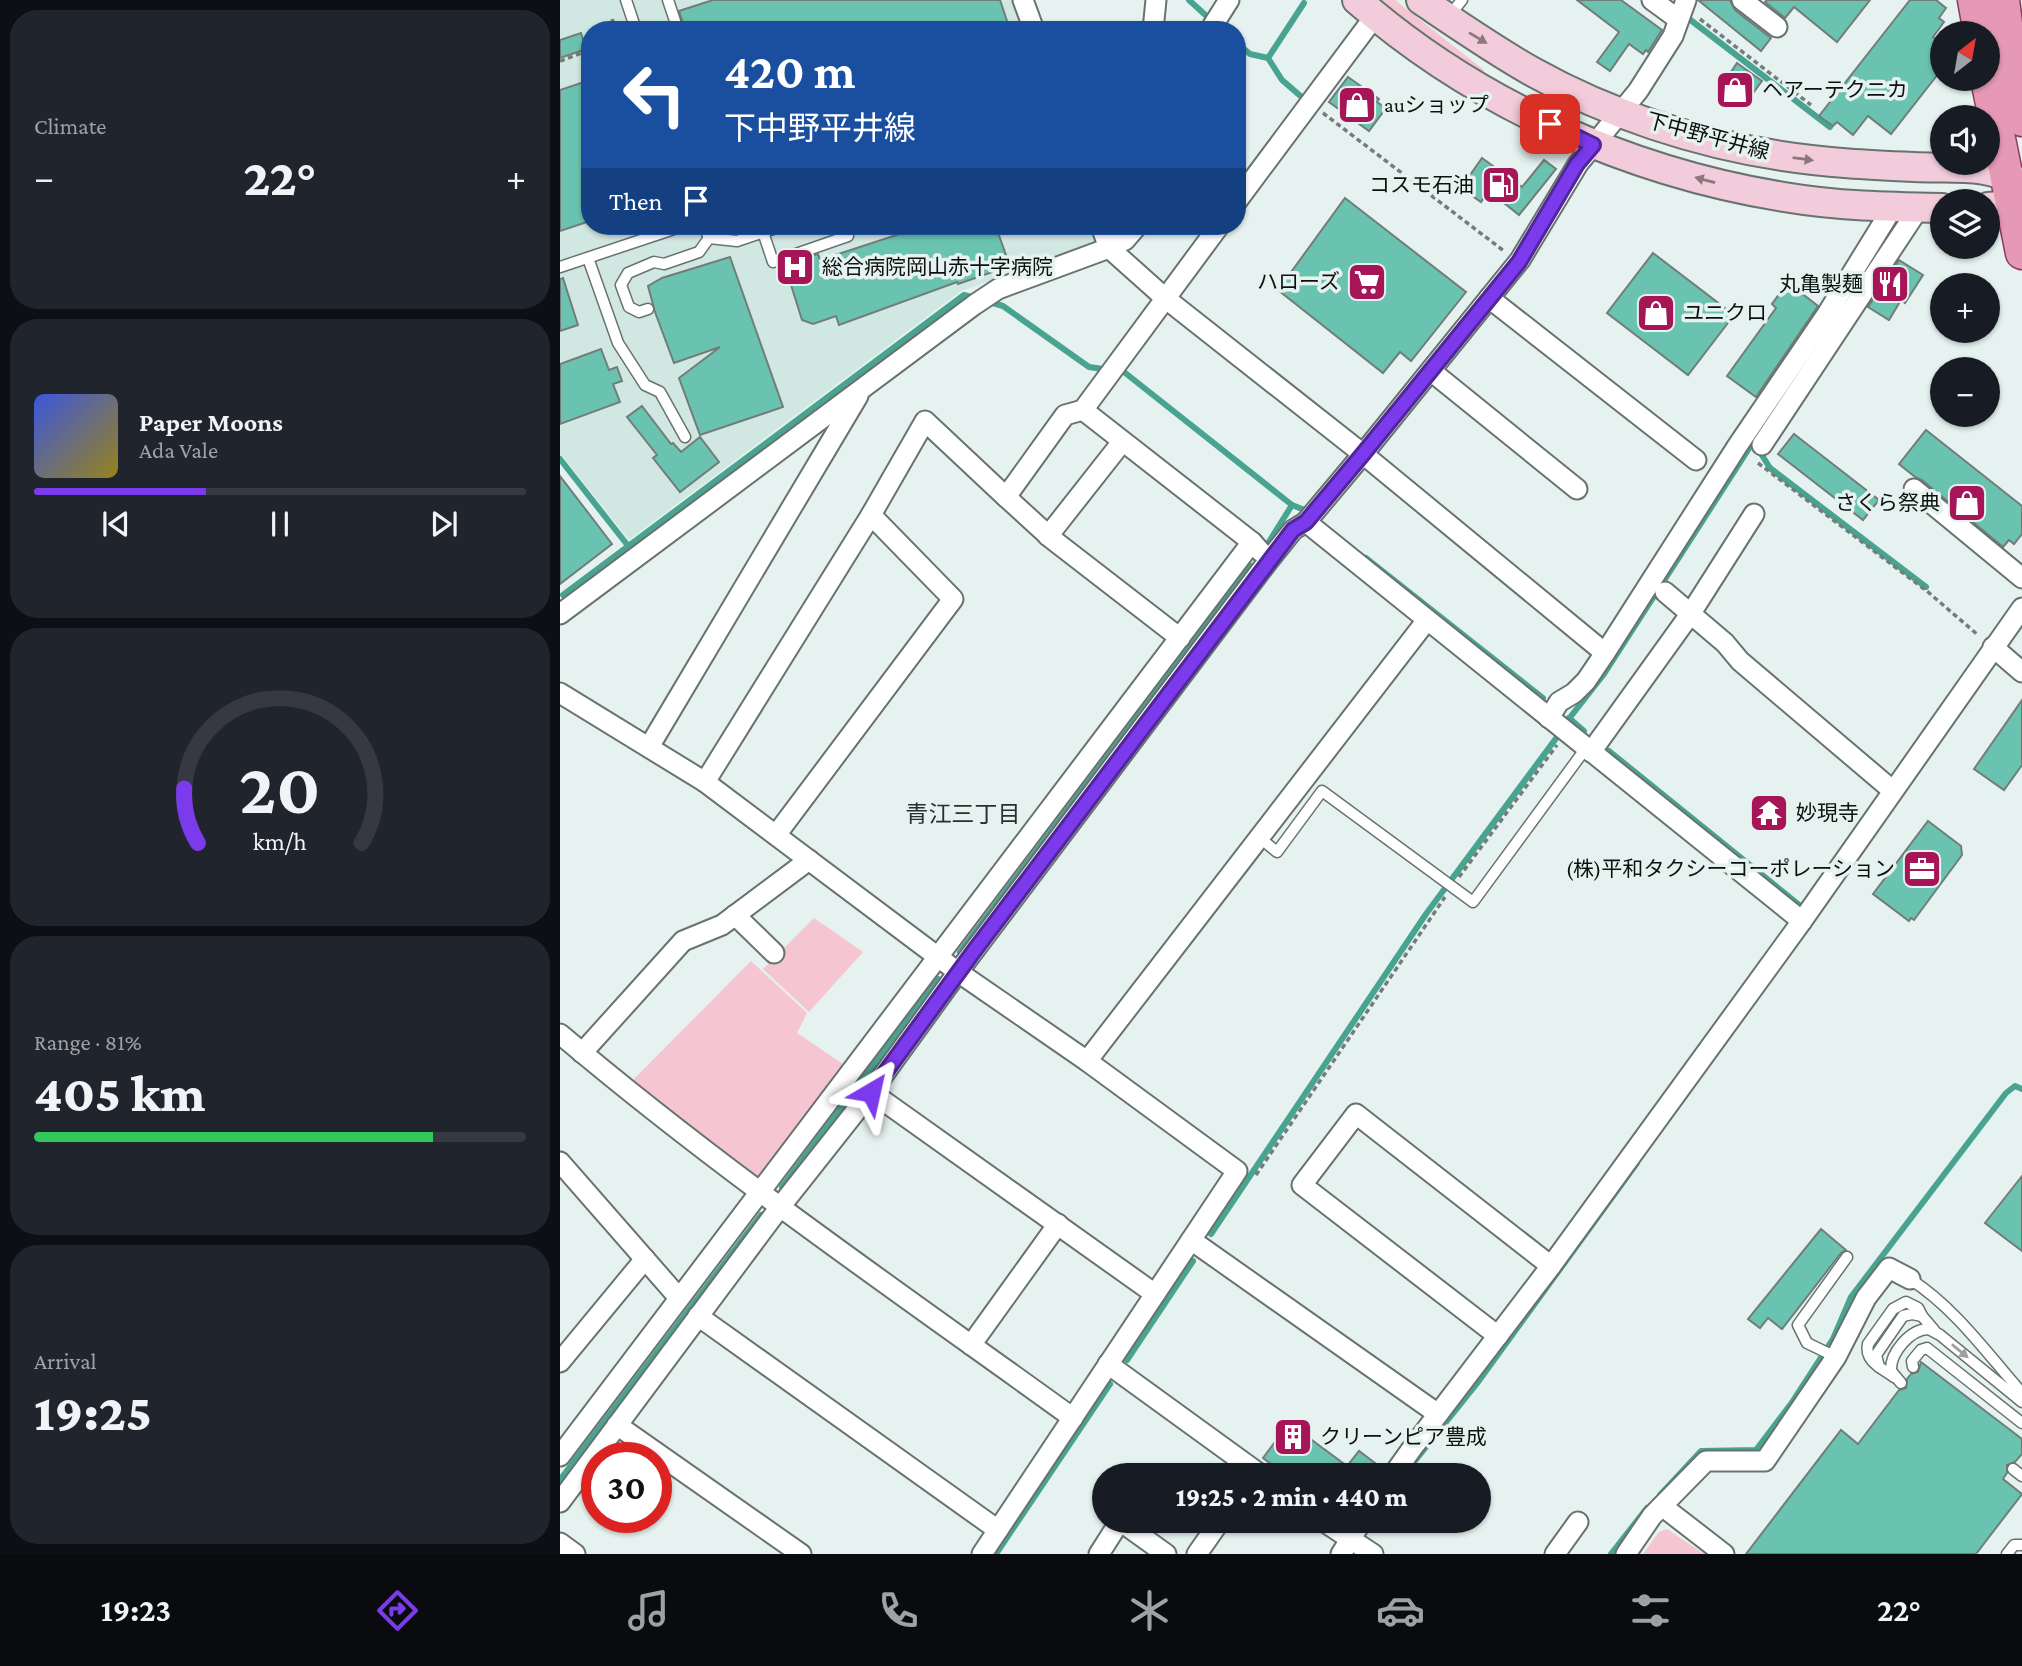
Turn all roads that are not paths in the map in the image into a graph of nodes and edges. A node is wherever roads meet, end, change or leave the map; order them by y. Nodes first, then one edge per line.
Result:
1 (626, 0) edge
2 (668, 0) edge
3 (1023, 0) edge
4 (1156, 0) edge
5 (1229, 0) edge
6 (1421, 0) edge
7 (1652, 0) edge
8 (1742, 0) edge
9 (1974, 0) edge
10 (2003, 0) edge
11 (1681, 7) edge
12 (1366, 8) edge
13 (1455, 9) edge
14 (633, 21) edge
15 (675, 21) edge
16 (1031, 21) edge
17 (1154, 21) edge
18 (1216, 21) edge
19 (1978, 21) edge
20 (1777, 27) dead end
21 (2007, 64) edge
22 (1621, 112) junction
23 (2022, 120) edge
24 (1593, 145) junction
25 (1246, 189) edge
26 (2010, 194) edge
27 (1918, 208) edge
28 (656, 235) edge
29 (708, 235) edge
30 (754, 235) edge
31 (764, 235) edge
32 (848, 235) edge
33 (1104, 235) edge
34 (1129, 235) edge
35 (1212, 235) edge
36 (709, 238) junction
37 (1109, 248) junction
38 (2022, 253) edge
39 (588, 258) junction
40 (560, 267) edge
41 (1165, 298) junction
42 (1489, 298) junction
43 (648, 309) dead end
44 (1431, 370) junction
45 (863, 386) junction
46 (1083, 410) junction
47 (685, 437) dead end
48 (1122, 442) junction
49 (1757, 450) road end
50 (1363, 454) junction
51 (1696, 460) dead end
52 (1577, 489) dead end
53 (1914, 489) dead end
54 (1006, 497) junction
55 (1754, 514) dead end
56 (871, 515) junction
57 (1306, 522) junction
58 (1048, 536) junction
59 (1252, 542) junction
60 (1269, 561) junction
61 (2022, 578) edge
62 (1665, 592) dead end
63 (2022, 608) edge
64 (1691, 613) junction
65 (560, 614) edge
66 (1427, 620) junction
67 (1180, 638) junction
68 (1993, 647) junction
69 (1605, 653) junction
70 (2022, 672) edge
71 (560, 693) edge
72 (1549, 718) junction
73 (649, 747) junction
74 (1589, 750) junction
75 (705, 782) junction
76 (1892, 790) junction
77 (776, 835) junction
78 (1260, 838) junction
79 (809, 860) junction
80 (735, 915) junction
81 (1802, 921) junction
82 (775, 953) dead end
83 (939, 958) junction
84 (958, 972) junction
85 (560, 1034) edge
86 (582, 1053) junction
87 (1087, 1061) junction
88 (871, 1092) junction
89 (560, 1162) edge
90 (759, 1192) junction
91 (780, 1207) junction
92 (1058, 1224) junction
93 (1191, 1240) junction
94 (1847, 1257) dead end
95 (645, 1259) junction
96 (1551, 1266) junction
97 (1910, 1279) joint
98 (1155, 1294) junction
99 (679, 1298) junction
100 (698, 1316) junction
101 (1935, 1331) junction
102 (1498, 1336) junction
103 (971, 1345) junction
104 (1834, 1356) junction
105 (560, 1362) edge
106 (1108, 1364) junction
107 (1913, 1367) dead end
108 (2022, 1393) edge
109 (2022, 1402) edge
110 (1438, 1414) junction
111 (1073, 1418) junction
112 (2022, 1423) edge
113 (617, 1425) junction
114 (560, 1456) edge
115 (1240, 1463) edge
116 (1402, 1463) edge
117 (2013, 1469) dead end
118 (2022, 1476) edge
119 (560, 1502) edge
120 (1662, 1506) junction
121 (1578, 1522) dead end
122 (998, 1530) junction
123 (1212, 1533) edge
124 (1339, 1533) edge
125 (560, 1543) edge
126 (2022, 1545) edge
127 (1356, 1547) edge
128 (575, 1554) edge
129 (801, 1554) edge
130 (982, 1554) edge
131 (1099, 1554) edge
132 (1166, 1554) edge
133 (1197, 1554) edge
134 (1555, 1554) edge
135 (1626, 1554) edge
136 (1724, 1554) edge
137 (2007, 1554) edge

1 - 14 lane
2 - 15 lane
3 - 16 street
4 - 17 street
5 - 18 street
6 - 13 street, 下中野平井線
7 - 11 street
8 - 20 street
9 - 19 main road
10 - 21 main road
11 - 22 street
12 - 24 street, 下中野平井線
12 - 25 street
13 -> 22 street, 下中野平井線
21 - 23 main road
21 - 26 main road
22 - 24 street
22 -> 26 street, 下中野平井線
27 -> 24 street, 下中野平井線
24 - 42 street
26 - 38 main road
27 - 49 street
27 - 69 street
28 - 39 lane
29 - 36 lane
30 - 36 lane
31 - 32 lane
33 - 37 street
34 - 37 street
35 - 41 street
36 - 43 lane
37 - 41 street
37 - 45 street
39 - 40 lane
39 - 47 lane
41 - 46 street
41 - 50 street
42 - 44 street
42 - 51 street
44 - 50 street
44 - 52 street
45 - 65 street
45 - 73 street
46 - 48 street
46 - 54 street
48 - 58 street
48 - 59 street
50 - 57 street
50 - 69 street
53 - 61 street
54 - 56 street
54 - 58 street
55 - 64 street
56 - 75 street
56 - 77 street
57 - 60 street
57 - 66 street
58 - 67 street
59 - 60 street
59 - 67 street
60 - 84 street
62 - 64 street
63 - 68 street
64 - 74 street
64 - 76 street
66 - 72 street
66 - 78 street
67 - 83 street
68 - 70 street
68 - 76 street
69 - 72 street
71 - 73 street
72 - 74 street
73 - 75 street
74 - 78 lane
74 - 81 street
75 - 77 street
76 - 81 street
77 - 79 street
78 - 87 street
79 - 80 street
79 - 83 street
80 - 82 street
80 - 86 street
81 - 96 street
83 - 84 street
83 - 90 street
84 - 87 street
84 - 88 street
85 - 86 street
86 - 90 street
87 - 93 street
88 - 91 street
88 - 92 street
89 - 95 street
90 - 91 street
90 - 99 street
91 - 100 street
91 - 103 street
92 - 98 street
92 - 103 street
93 - 98 street
93 - 110 street
94 - 104 lane
95 - 99 street
95 - 105 street
96 - 102 street
96 - 102 street
97 - 104 street
97 - 108 lane
98 - 106 street
99 - 114 street
100 - 113 street
100 - 122 street
101 - 101 lane
101 -> 109 lane
102 - 110 street
103 - 111 street
104 - 120 street
106 - 111 street
106 - 115 street
107 - 112 lane
110 - 116 street
111 - 122 street
113 - 119 street
113 - 129 street
117 - 118 lane
120 - 135 street
120 - 136 street
121 - 134 street
122 - 130 street
123 - 133 street
124 - 127 street
125 - 128 street
126 - 137 lane
131 - 132 street

